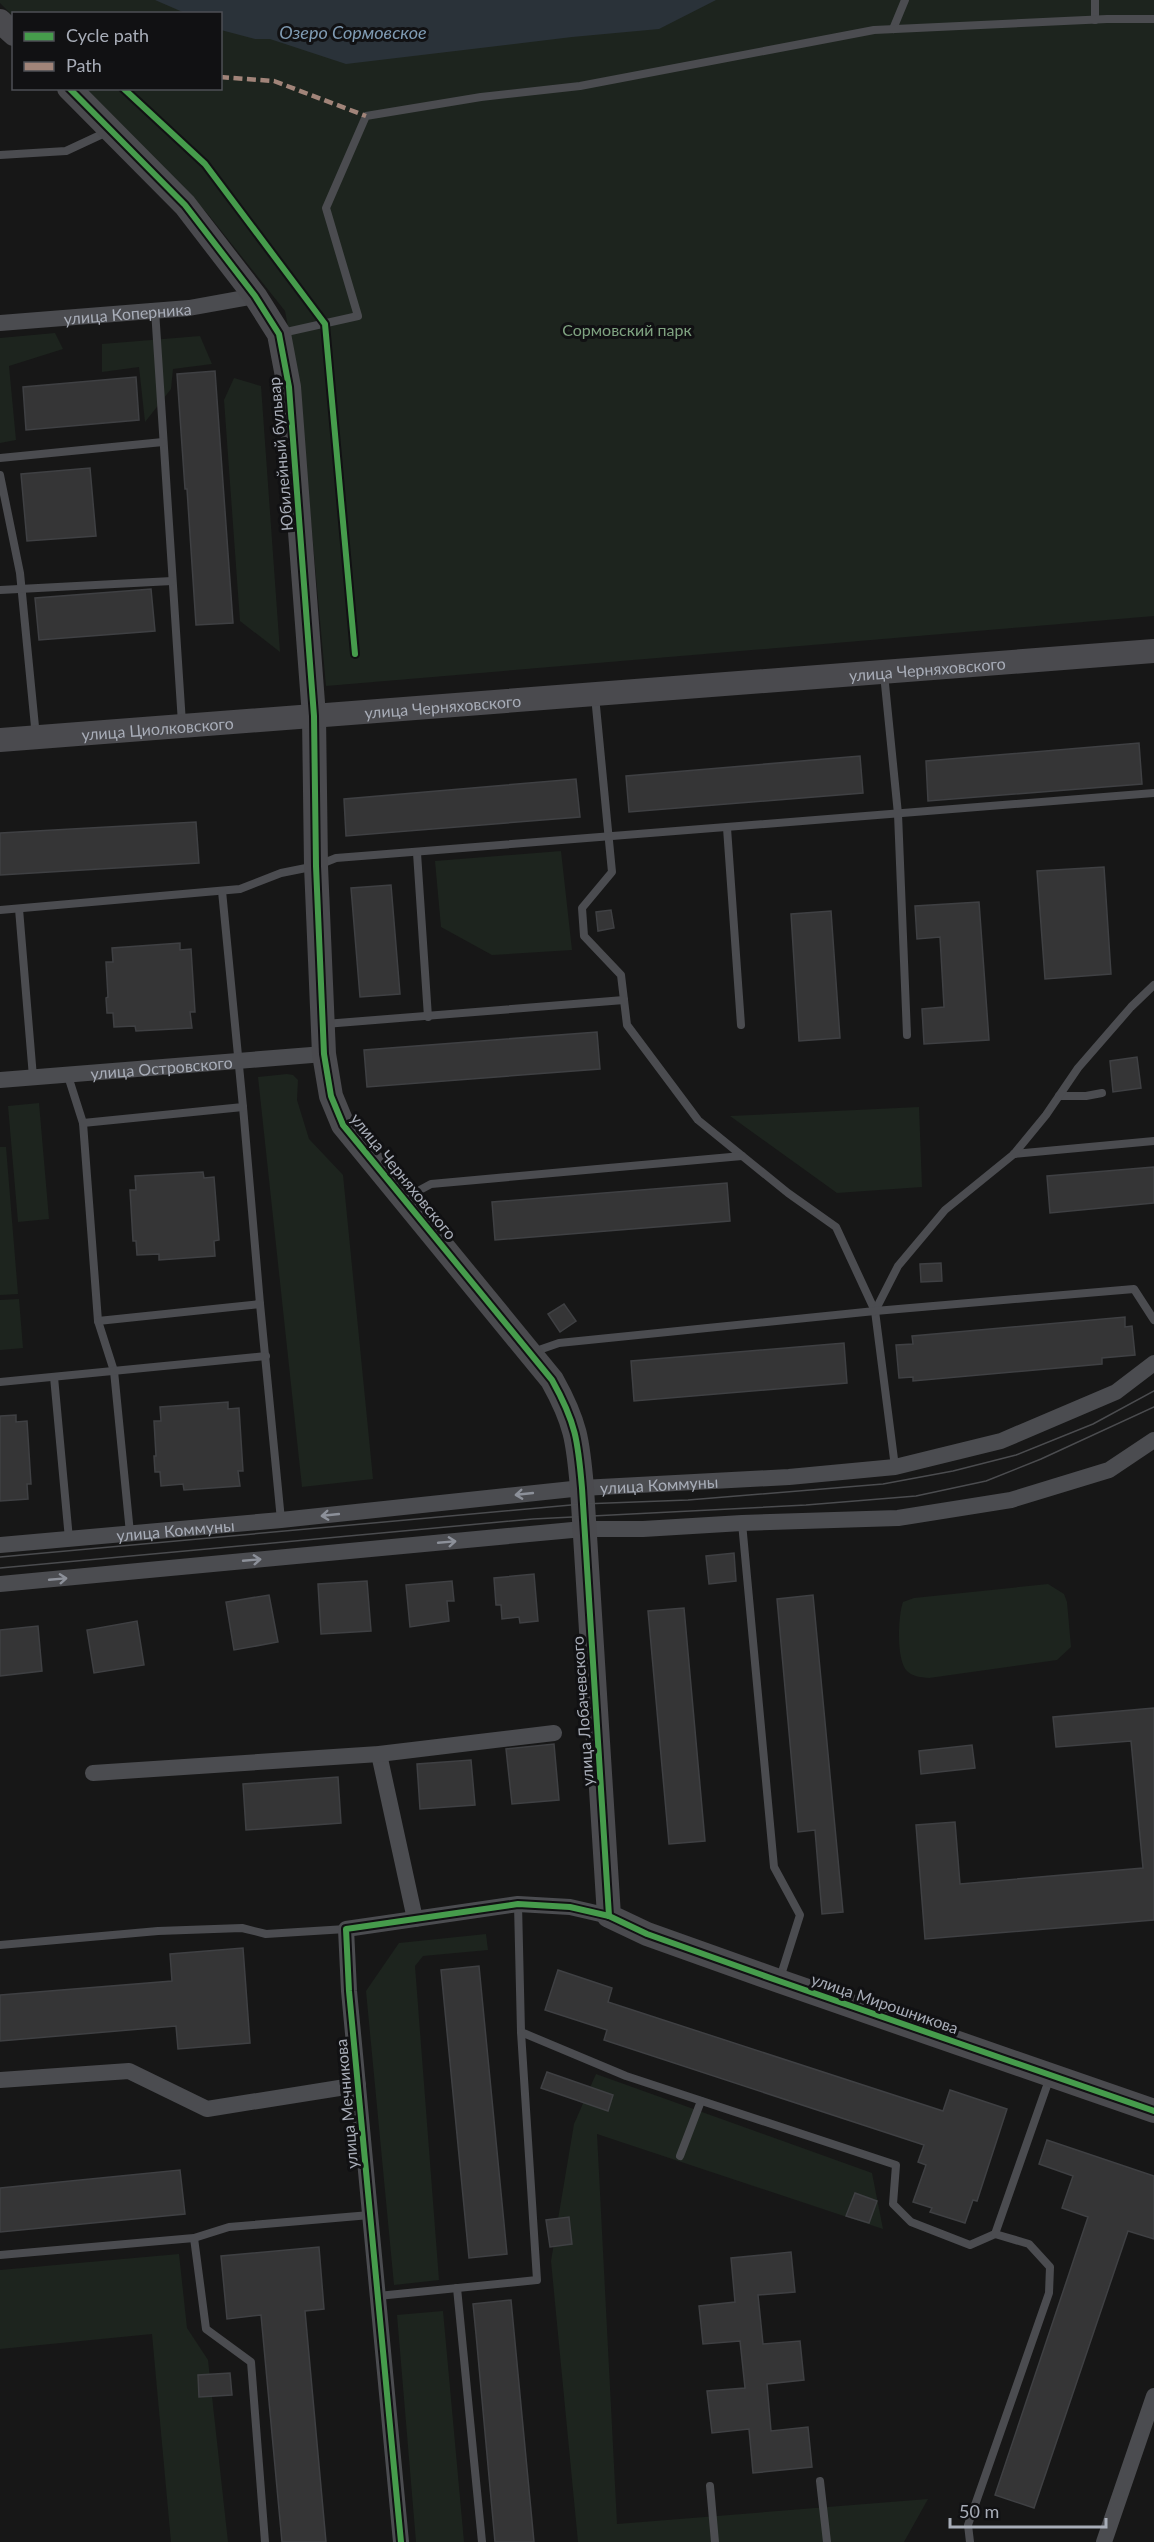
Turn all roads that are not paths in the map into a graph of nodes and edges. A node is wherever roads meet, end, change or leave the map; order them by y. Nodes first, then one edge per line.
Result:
1 (905, 0) edge
2 (1095, 0) edge
3 (1095, 20) junction
4 (1154, 20) edge
5 (0, 21) edge
6 (893, 29) junction
7 (12, 32) edge
8 (71, 90) edge
9 (111, 130) junction
10 (0, 155) edge
11 (255, 296) junction
12 (155, 310) junction
13 (0, 323) edge
14 (279, 334) junction
15 (163, 442) junction
16 (0, 458) edge
17 (0, 475) edge
18 (172, 581) junction
19 (21, 589) junction
20 (0, 590) edge
21 (1154, 651) edge
22 (884, 673) junction
23 (595, 695) junction
24 (314, 717) junction
25 (182, 726) junction
26 (36, 737) junction
27 (0, 740) edge
28 (1154, 793) edge
29 (898, 814) junction
30 (727, 828) junction
31 (611, 837) junction
32 (417, 853) junction
33 (316, 866) junction
34 (222, 891) junction
35 (0, 909) edge
36 (19, 909) junction
37 (1153, 987) edge
38 (624, 1000) junction
39 (428, 1017) junction
40 (324, 1025) junction
41 (741, 1025) dead end
42 (907, 1035) dead end
43 (324, 1054) junction
44 (240, 1061) junction
45 (68, 1076) junction
46 (33, 1077) junction
47 (0, 1080) edge
48 (1102, 1093) dead end
49 (1059, 1096) junction
50 (243, 1107) junction
51 (83, 1123) junction
52 (1154, 1141) edge
53 (1014, 1154) junction
54 (742, 1156) junction
55 (405, 1198) junction
56 (260, 1304) junction
57 (875, 1311) junction
58 (1154, 1320) edge
59 (98, 1322) junction
60 (530, 1353) junction
61 (266, 1356) junction
62 (1154, 1363) edge
63 (114, 1371) junction
64 (54, 1377) junction
65 (0, 1382) edge
66 (1154, 1440) edge
67 (896, 1467) junction
68 (582, 1496) junction
69 (281, 1520) junction
70 (742, 1523) junction
71 (584, 1529) junction
72 (130, 1533) junction
73 (69, 1539) junction
74 (0, 1545) edge
75 (0, 1584) edge
76 (554, 1733) dead end
77 (379, 1754) junction
78 (93, 1773) dead end
79 (518, 1904) junction
80 (609, 1916) junction
81 (415, 1919) junction
82 (346, 1929) junction
83 (0, 1945) edge
84 (779, 1981) junction
85 (521, 2032) junction
86 (1051, 2074) junction
87 (0, 2080) edge
88 (358, 2085) junction
89 (701, 2101) junction
90 (1154, 2111) edge
91 (680, 2156) dead end
92 (370, 2216) junction
93 (996, 2234) junction
94 (194, 2238) junction
95 (0, 2255) edge
96 (457, 2288) junction
97 (378, 2296) junction
98 (1154, 2396) edge
99 (820, 2481) dead end
100 (710, 2486) dead end
101 (265, 2542) edge
102 (401, 2542) edge
103 (482, 2542) edge
104 (715, 2542) edge
105 (827, 2542) edge
106 (970, 2542) edge
107 (1104, 2542) edge

1 - 6 lane
2 - 3 lane
3 - 4 lane
3 - 6 lane
5 - 7 street
6 - 14 lane
8 - 9 street, Юбилейный бульвар
9 - 10 lane
9 - 11 street, Юбилейный бульвар
11 - 12 street, улица Коперника
11 - 14 street, Юбилейный бульвар
12 - 13 street, улица Коперника
12 - 15 lane
14 - 24 street, Юбилейный бульвар
15 - 16 lane
15 - 18 lane
17 - 19 lane
18 - 19 lane
18 - 25 lane
19 - 20 lane
19 - 26 lane
21 - 22 street, улица Черняховского
22 - 23 street, улица Черняховского
22 - 29 lane
23 - 24 street, улица Черняховского
23 - 31 lane
24 - 25 street, улица Циолковского
24 - 33 street, улица Черняховского
25 - 26 street, улица Циолковского
26 - 27 street, улица Циолковского
28 - 29 lane
29 - 30 lane
29 - 42 lane
30 - 31 lane
30 - 41 lane
31 - 32 lane
31 - 38 lane
32 - 33 lane
32 - 39 lane
33 - 34 lane
33 - 40 street, улица Черняховского
34 - 36 lane
34 - 44 lane
35 - 36 lane
36 - 46 lane
37 - 49 lane
38 - 39 lane
38 - 54 lane
39 - 40 lane
40 - 43 street, улица Черняховского
43 - 44 street, улица Островского
43 - 55 street, улица Черняховского
44 - 45 street, улица Островского
44 - 50 lane
45 - 46 street, улица Островского
45 - 51 lane
46 - 47 street, улица Островского
48 - 49 lane
49 - 53 lane
50 - 51 lane
50 - 56 lane
51 - 59 lane
52 - 53 lane
53 - 57 lane
54 - 55 lane
54 - 57 lane
55 - 60 street, улица Черняховского
56 - 59 lane
56 - 61 lane
57 - 58 lane
57 - 60 lane
57 - 67 lane
59 - 63 lane
60 - 68 street, улица Черняховского
61 - 63 lane
61 - 69 lane
62 - 67 street, улица Коммуны
63 - 64 lane
63 - 72 lane
64 - 65 lane
64 - 73 lane
66 - 70 street
67 - 68 street, улица Коммуны
68 -> 69 street, улица Коммуны
68 - 71 street, улица Лобачевского
69 - 72 street, улица Коммуны
70 - 71 street
70 - 84 lane
75 -> 71 street
71 - 80 street, улица Лобачевского
72 - 73 street, улица Коммуны
73 - 74 street, улица Коммуны
76 - 77 street, улица Лобачевского
77 - 78 street, улица Лобачевского
77 - 81 street
79 - 80 street
79 - 81 street
79 - 85 lane
80 - 84 street, улица Мирошникова
81 - 82 street
82 - 83 lane
82 - 88 street, улица Мечникова
84 - 86 street, улица Мирошникова
85 - 89 lane
85 - 96 lane
86 - 90 street, улица Мирошникова
86 - 93 lane
87 - 88 street, улица Мечникова
88 - 92 street, улица Мечникова
89 - 91 lane
89 - 93 lane
92 - 94 lane
92 - 97 street, улица Мечникова
93 - 106 lane
94 - 95 lane
94 - 101 lane
96 - 97 lane
96 - 103 lane
97 - 102 street, улица Мечникова
98 - 107 street
99 - 105 lane
100 - 104 lane

